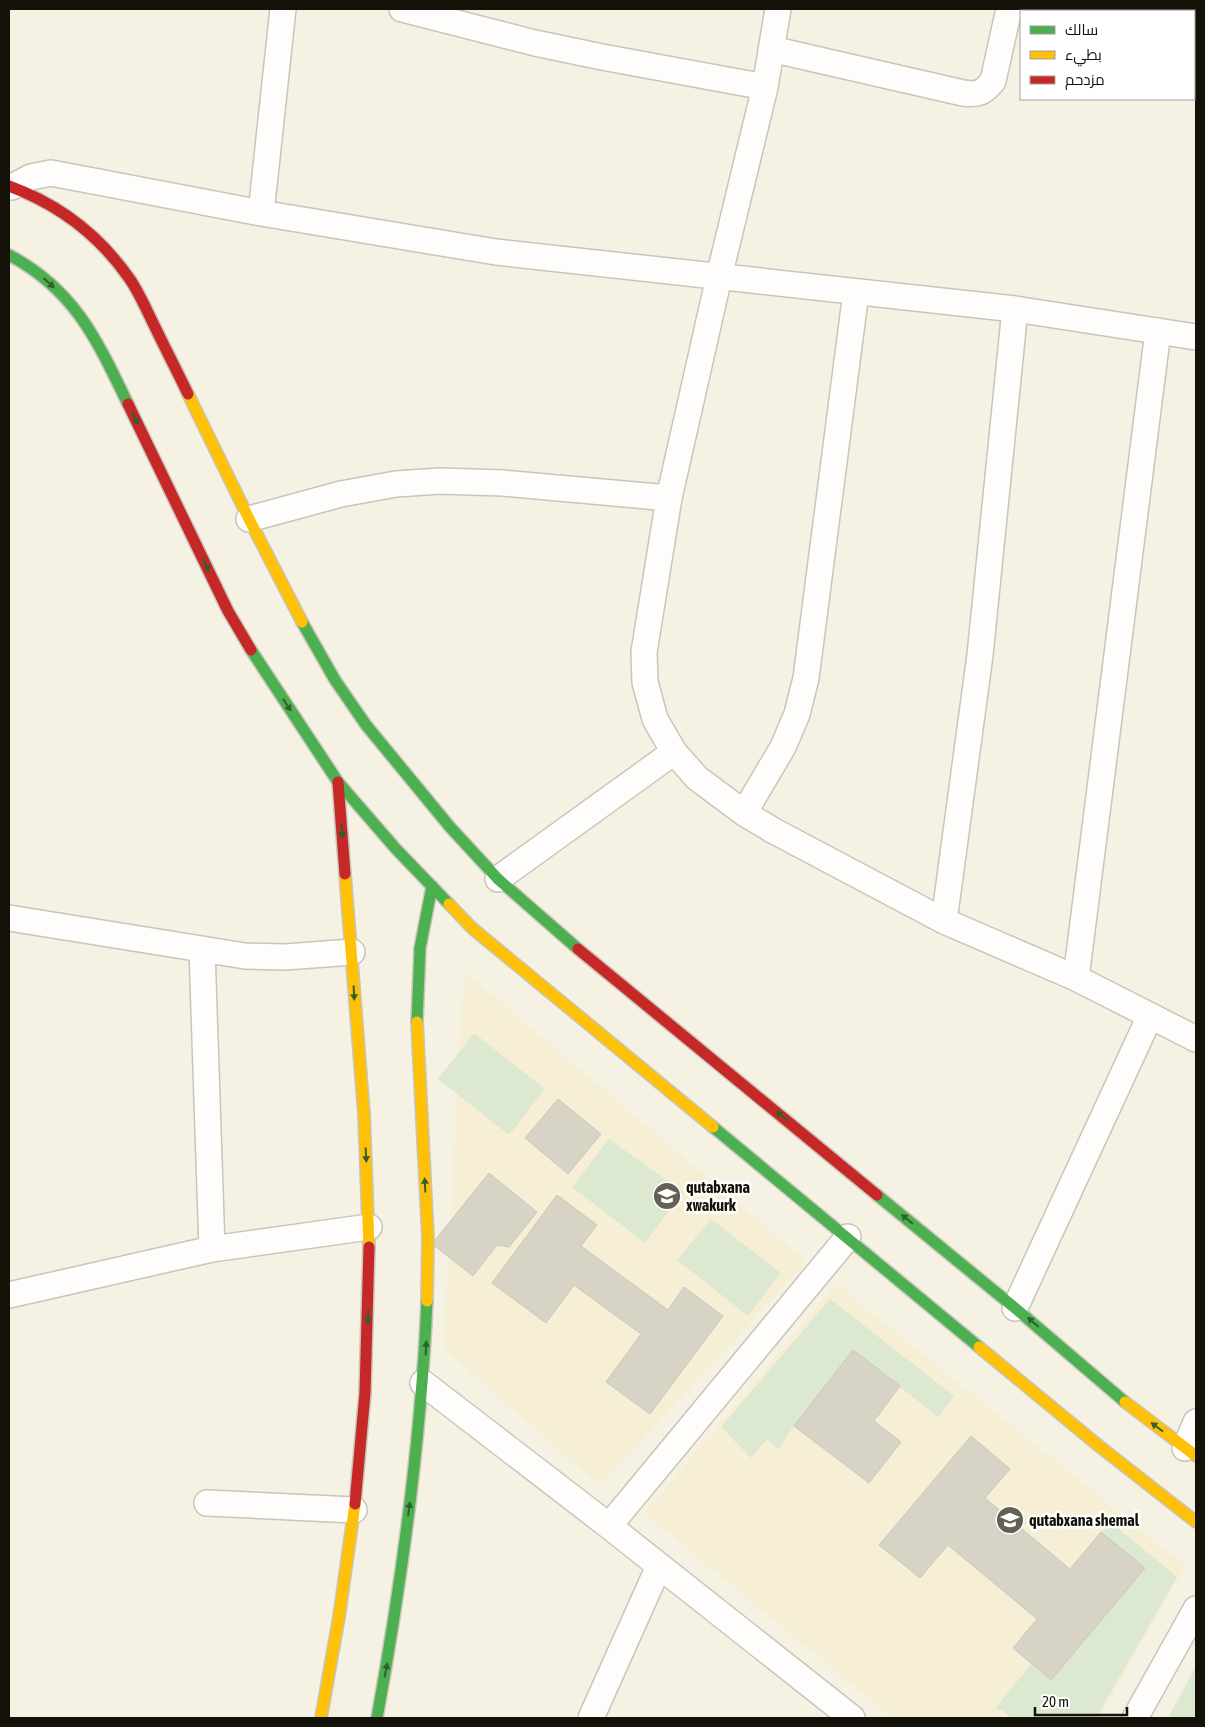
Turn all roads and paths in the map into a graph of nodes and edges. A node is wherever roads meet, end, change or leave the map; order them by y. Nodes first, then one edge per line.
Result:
1 (283, 9) edge
2 (402, 9) edge
3 (778, 9) edge
4 (1009, 9) edge
5 (771, 49) junction
6 (765, 86) junction
7 (10, 187) edge
8 (261, 213) junction
9 (9, 255) edge
10 (719, 277) junction
11 (856, 292) junction
12 (1015, 309) junction
13 (1158, 331) junction
14 (1196, 337) edge
15 (669, 498) junction
16 (249, 519) junction
17 (674, 752) junction
18 (338, 782) junction
19 (744, 813) junction
20 (498, 879) junction
21 (432, 886) junction
22 (9, 918) edge
23 (944, 921) junction
24 (202, 949) junction
25 (352, 952) junction
26 (1076, 978) junction
27 (1150, 1016) junction
28 (1196, 1039) edge
29 (369, 1227) junction
30 (848, 1237) junction
31 (212, 1249) junction
32 (9, 1295) edge
33 (1015, 1308) junction
34 (423, 1383) junction
35 (1196, 1422) edge
36 (1191, 1452) edge
37 (207, 1503) dead end
38 (354, 1510) junction
39 (1196, 1522) edge
40 (609, 1526) junction
41 (658, 1566) junction
42 (1196, 1609) edge
43 (321, 1718) edge
44 (377, 1718) edge
45 (591, 1718) edge
46 (852, 1718) edge
47 (1135, 1718) edge

1 - 8 street
2 - 6 street
3 - 5 street
4 - 5 street
5 - 6 street
6 - 10 street
7 - 8 street
7 - 16 main road
8 - 10 street
9 -> 18 main road
10 - 11 street
10 - 15 street
11 - 12 street
11 - 19 street
12 - 13 street
12 - 23 street
13 - 14 street
13 - 26 street
15 - 16 street
15 - 17 street
16 - 20 main road
17 - 19 street
17 - 20 street
18 - 21 main road
18 -> 25 main road
19 - 23 street
33 -> 20 main road
21 - 30 main road
34 -> 21 main road
22 - 24 street
23 - 26 street
24 - 25 street
24 - 31 street
25 -> 29 main road
26 - 27 street
27 - 28 street
27 - 33 street
29 - 31 street
29 -> 38 main road
30 - 39 main road
30 - 40 street
31 - 32 street
36 -> 33 main road
34 - 40 street
44 -> 34 main road
35 - 36 street
37 - 38 street
38 - 43 main road
40 - 41 street
41 - 45 street
41 - 46 street
42 - 47 street

